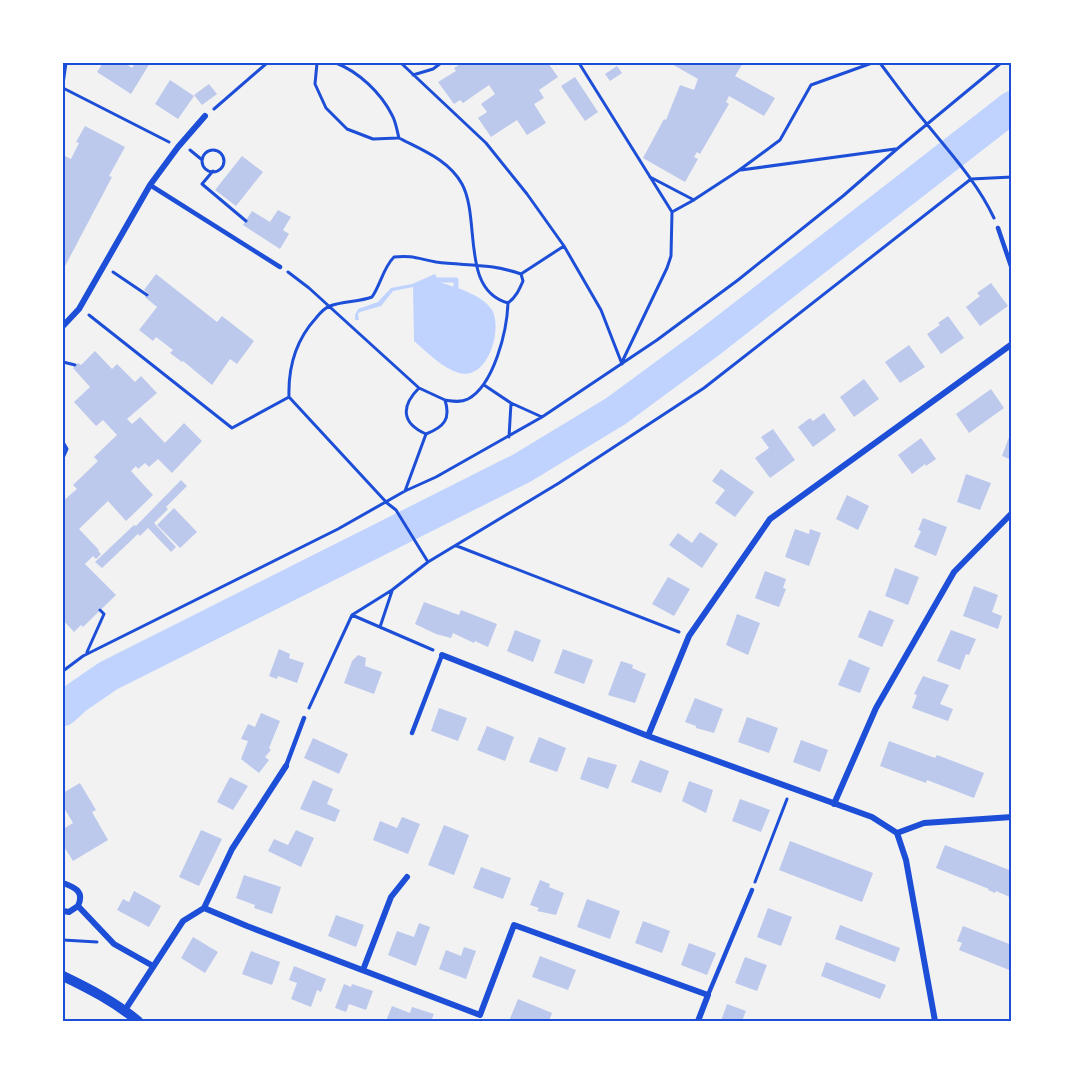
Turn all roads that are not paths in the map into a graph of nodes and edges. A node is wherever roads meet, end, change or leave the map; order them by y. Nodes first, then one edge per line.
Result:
1 (205, 116) road end
2 (150, 186) junction
3 (998, 228) road end
4 (280, 267) road end
5 (1012, 269) edge
6 (63, 326) edge
7 (1012, 344) edge
8 (1012, 513) edge
9 (442, 655) joint
10 (304, 718) road end
11 (412, 733) dead end
12 (648, 736) junction
13 (286, 766) joint
14 (834, 804) junction
15 (1012, 817) edge
16 (897, 833) junction
17 (406, 878) dead end
18 (63, 884) edge
19 (752, 890) road end
20 (78, 906) junction
21 (204, 908) junction
22 (63, 911) edge
23 (153, 966) junction
24 (363, 970) junction
25 (63, 976) edge
26 (708, 995) junction
27 (125, 1010) junction
28 (138, 1021) edge
29 (698, 1021) edge
30 (935, 1021) edge

1 - 2 street
2 - 4 lane
2 - 6 street
3 - 5 lane
7 - 12 street
8 - 14 street
9 - 11 lane
9 - 12 street
10 - 13 lane
12 - 14 street
13 - 21 street
14 - 16 street
15 - 16 street
16 - 30 street
17 - 24 street
18 - 20 street
19 - 26 lane
20 - 22 street
20 - 23 street
21 - 23 street
21 - 24 street
23 - 27 street
24 - 26 street
25 - 27 street
26 - 29 street
27 - 28 street

